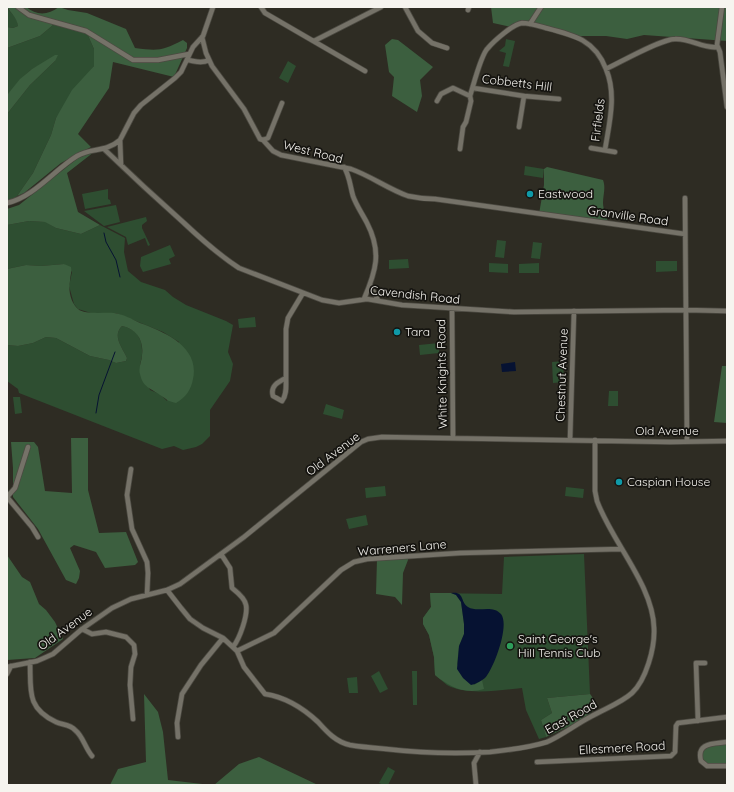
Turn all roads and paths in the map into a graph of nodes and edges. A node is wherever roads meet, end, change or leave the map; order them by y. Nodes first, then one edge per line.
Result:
1 (18, 7) edge
2 (213, 7) edge
3 (261, 7) edge
4 (381, 7) edge
5 (405, 7) edge
6 (541, 7) edge
7 (722, 7) edge
8 (530, 24) junction
9 (202, 37) junction
10 (314, 41) junction
11 (717, 47) junction
12 (447, 48) dead end
13 (189, 54) junction
14 (187, 60) junction
15 (209, 60) junction
16 (606, 69) junction
17 (365, 71) dead end
18 (473, 88) junction
19 (470, 96) junction
20 (524, 96) junction
21 (437, 98) dead end
22 (559, 99) dead end
23 (282, 103) dead end
24 (727, 107) edge
25 (518, 127) dead end
26 (120, 140) junction
27 (263, 140) junction
28 (591, 148) dead end
29 (104, 149) junction
30 (460, 149) dead end
31 (604, 150) junction
32 (615, 152) dead end
33 (121, 165) junction
34 (344, 167) junction
35 (686, 198) dead end
36 (7, 203) edge
37 (685, 234) junction
38 (370, 285) junction
39 (303, 293) junction
40 (364, 299) junction
41 (378, 300) junction
42 (452, 309) junction
43 (686, 310) junction
44 (574, 311) junction
45 (727, 311) edge
46 (286, 378) junction
47 (454, 438) junction
48 (570, 440) junction
49 (595, 440) junction
50 (727, 441) edge
51 (687, 442) junction
52 (28, 446) dead end
53 (130, 469) dead end
54 (7, 497) edge
55 (38, 537) dead end
56 (622, 549) junction
57 (221, 554) junction
58 (167, 590) junction
59 (147, 595) junction
60 (82, 629) junction
61 (223, 638) junction
62 (233, 646) junction
63 (237, 651) junction
64 (30, 662) junction
65 (705, 663) dead end
66 (9, 667) edge
67 (7, 674) edge
68 (727, 717) edge
69 (132, 719) dead end
70 (698, 721) junction
71 (178, 737) dead end
72 (727, 742) edge
73 (480, 752) junction
74 (466, 754) junction
75 (92, 756) dead end
76 (537, 762) dead end
77 (474, 763) junction
78 (727, 766) edge
79 (476, 785) edge

1 - 13 street
2 - 9 street
3 - 10 street
4 - 10 street
5 - 12 street
6 - 8 street
7 - 11 street
8 - 16 street, Firfields
8 - 18 street, Cobbetts Hill
9 - 13 street
9 - 15 street, West Road
10 - 17 street
11 - 16 street
11 - 24 street
13 - 14 street
14 - 15 street
14 - 26 street
15 - 27 street, West Road
16 - 31 street, Firfields
18 - 19 street, Cobbetts Hill
18 - 20 street, Cobbetts Hill
19 - 21 street
19 - 30 street, Cobbetts Hill
20 - 22 street, Cobbetts Hill
20 - 25 street
23 - 27 street, West Road
26 - 29 street
26 - 33 street
27 - 34 street, West Road
28 - 31 street, Firfields
29 - 33 street, Cavendish Road
29 - 36 street
31 - 32 street, Firfields
33 - 39 street, Cavendish Road
34 - 37 street, Granville Road
34 - 38 street, West Road
35 - 37 street
37 - 43 street
38 - 40 street, West Road
38 - 41 street
39 - 40 street, Cavendish Road
39 - 46 street
40 - 41 street, Cavendish Road
41 - 42 street, Cavendish Road
42 - 44 street, Cavendish Road
42 - 47 street, White Knights Road
43 - 44 street, Cavendish Road
43 - 45 street, Cavendish Road
43 - 51 street
44 - 48 street, Chestnut Avenue
46 - 46 street
47 - 48 street, Old Avenue
47 - 57 street, Old Avenue
48 - 49 street, Old Avenue
49 - 51 street, Old Avenue
49 - 56 street, East Road
50 - 51 street, Old Avenue
52 - 54 street
53 - 59 street
54 - 55 street
56 - 63 street, Warreners Lane
56 - 73 street, East Road
57 - 58 street, Old Avenue
57 - 62 street
58 - 59 street, Old Avenue
58 - 61 street
59 - 60 street, Old Avenue
60 - 64 street, Old Avenue
60 - 69 street
61 - 62 street
61 - 71 street
62 - 63 street
63 - 74 street, East Road
64 - 66 street, Old Avenue
64 - 75 street
65 - 70 street
66 - 67 street
68 - 70 street, Ellesmere Road
70 - 76 street, Ellesmere Road
72 - 78 street
73 - 74 street, East Road
73 - 77 street
74 - 77 street
77 - 79 street

